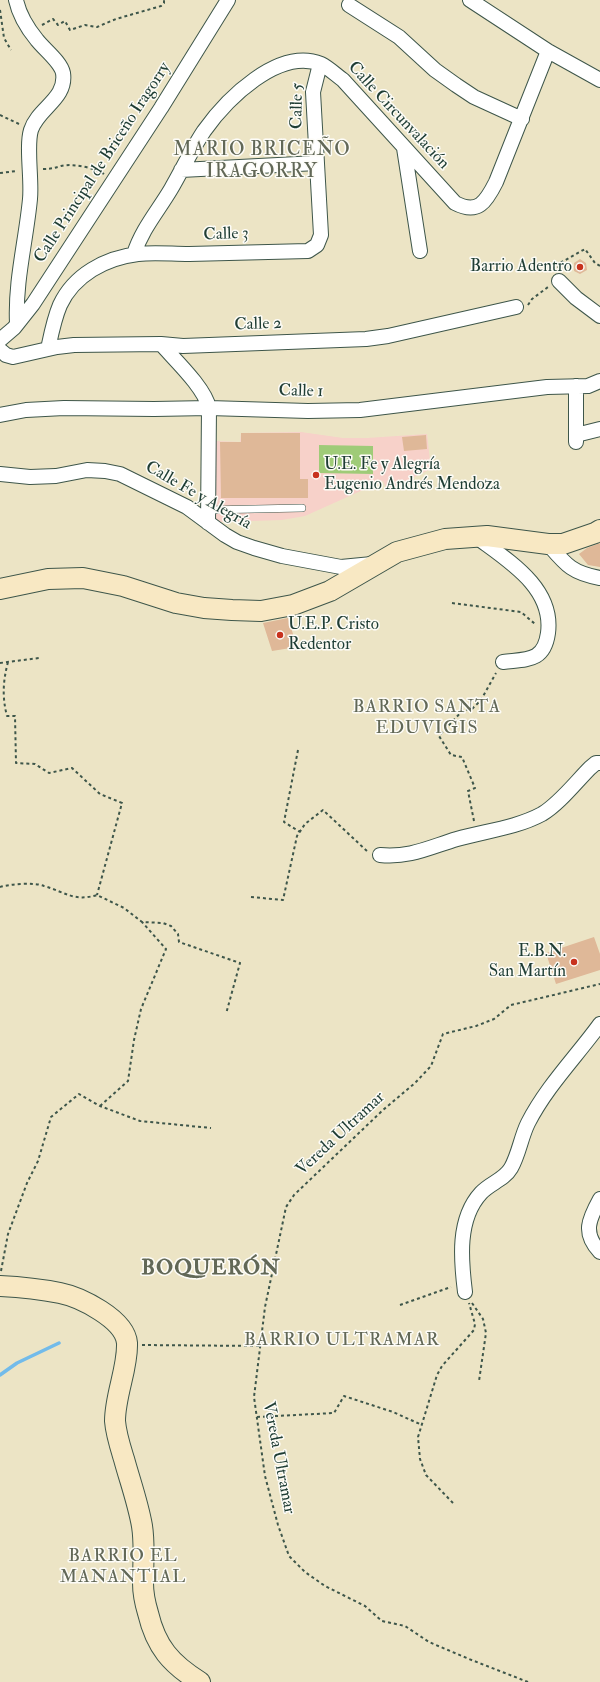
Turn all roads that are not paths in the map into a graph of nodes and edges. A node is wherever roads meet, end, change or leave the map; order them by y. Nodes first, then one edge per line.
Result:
1 (16, 0) edge
2 (228, 0) edge
3 (470, 0) edge
4 (349, 5) dead end
5 (548, 51) junction
6 (320, 64) junction
7 (600, 80) edge
8 (522, 119) junction
9 (404, 148) junction
10 (317, 163) junction
11 (181, 170) junction
12 (317, 245) joint
13 (420, 251) dead end
14 (134, 254) junction
15 (559, 281) road end
16 (516, 306) road end
17 (600, 316) edge
18 (17, 323) junction
19 (0, 340) edge
20 (161, 344) junction
21 (48, 349) junction
22 (0, 350) edge
23 (600, 381) edge
24 (576, 386) junction
25 (210, 408) junction
26 (0, 415) edge
27 (600, 429) edge
28 (0, 474) edge
29 (302, 508) dead end
30 (208, 516) junction
31 (600, 530) edge
32 (475, 536) junction
33 (548, 544) junction
34 (376, 563) junction
35 (600, 578) edge
36 (0, 589) edge
37 (503, 662) road end
38 (600, 762) edge
39 (380, 855) road end
40 (600, 1024) edge
41 (600, 1199) edge
42 (600, 1252) edge
43 (0, 1286) edge
44 (464, 1288) road end
45 (200, 1682) edge

1 - 18 street
2 - 18 street, Calle Principal de Briceño Iragorry
3 - 5 street
4 - 8 street
5 - 7 street
5 - 8 street, Calle Circunvalación
6 - 9 street, Calle Circunvalación
6 - 10 street, Calle 5
6 - 11 street, Calle Circunvalación
8 - 9 street, Calle Circunvalación
9 - 13 street
10 - 11 street
10 - 12 street, Calle 5
11 - 14 street, Calle Circunvalación
12 - 14 street, Calle 3
14 - 21 street
15 - 17 street
16 - 20 street, Calle 2
18 - 19 street, Calle Principal de Briceño Iragorry
20 - 21 street, Calle 2
20 - 25 street
21 - 22 street, Calle 2
23 - 24 street, Calle 1
24 - 25 street, Calle 1
24 - 27 street
25 - 26 street, Calle 1
25 - 30 street
28 - 30 street, Calle Fe y Alegría
29 - 30 lane
30 - 34 street, Calle Fe y Alegría
31 - 33 main road
32 - 33 main road
32 - 34 main road
32 - 37 street
33 - 35 street
34 - 36 main road
38 - 39 street
40 - 44 street
41 - 42 street
43 - 45 main road

